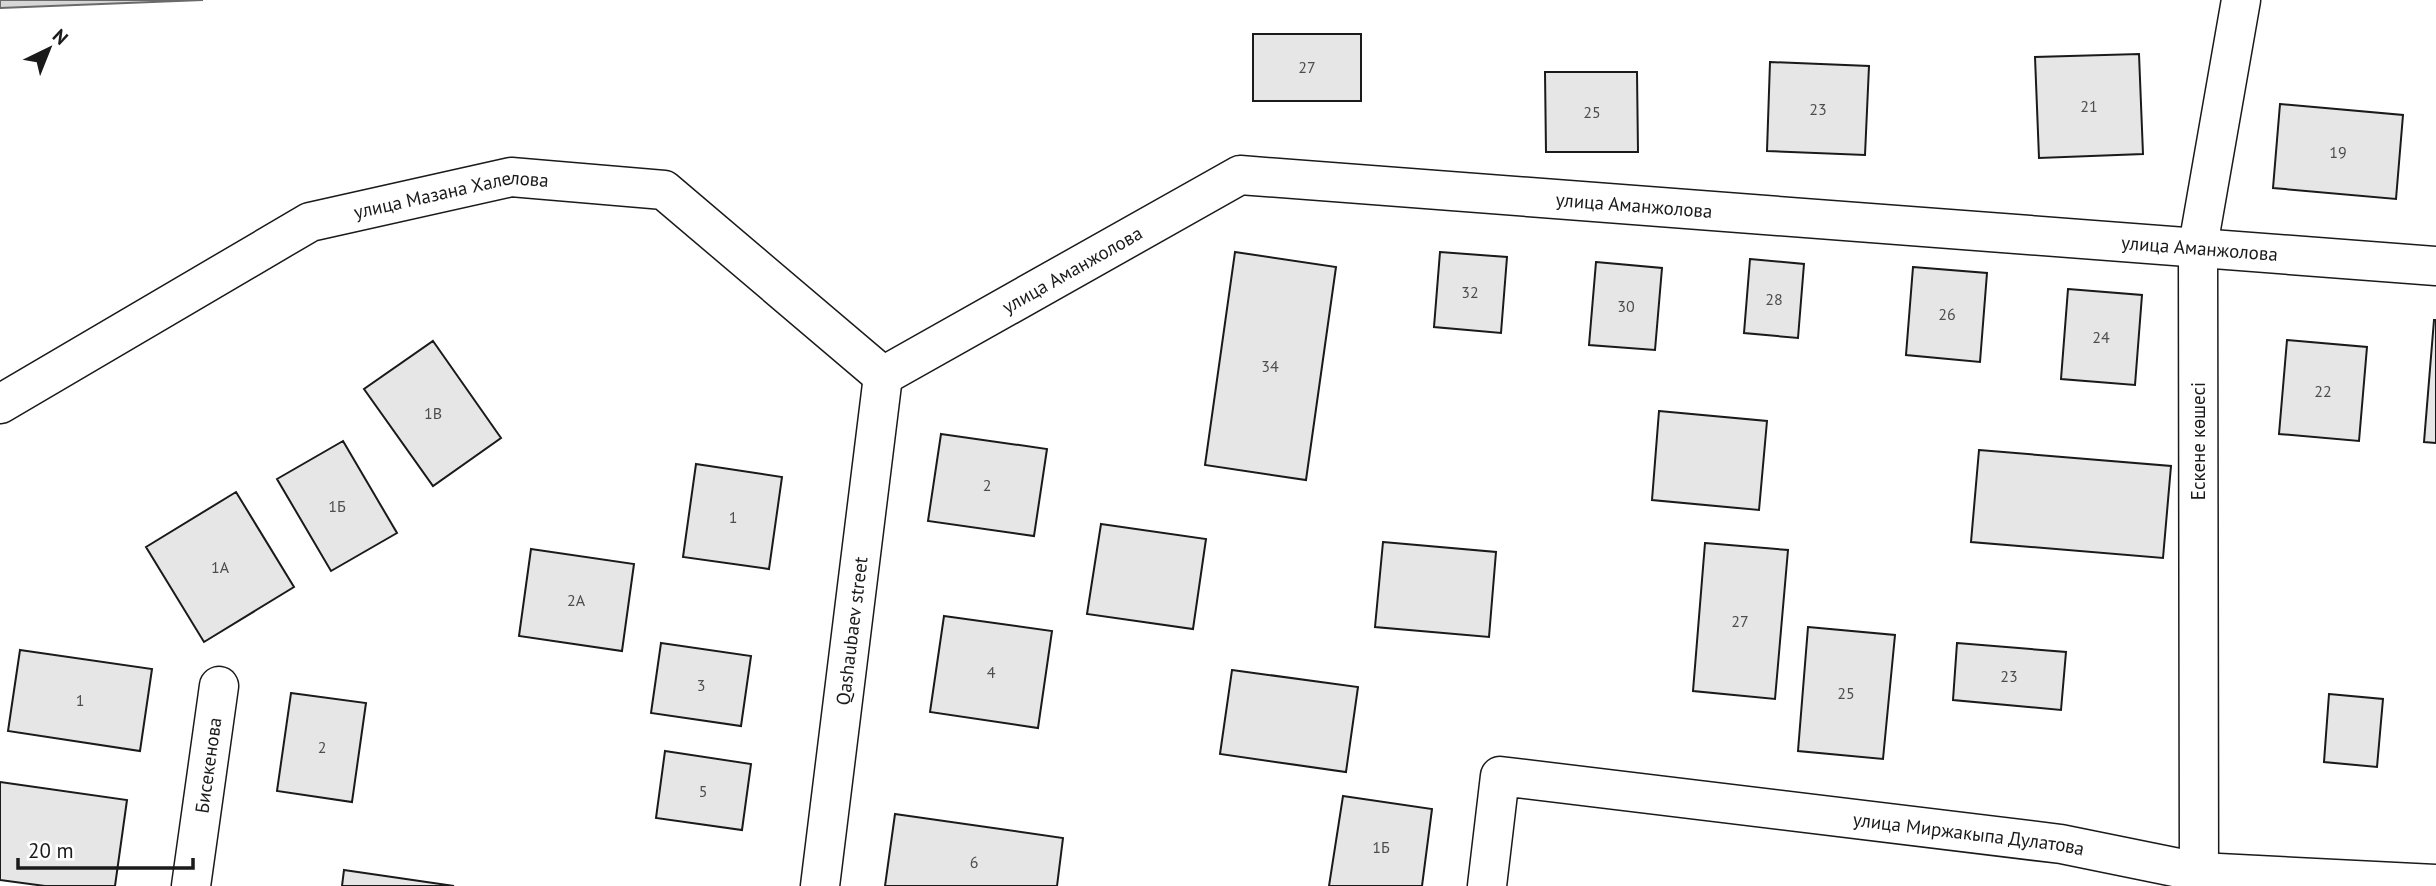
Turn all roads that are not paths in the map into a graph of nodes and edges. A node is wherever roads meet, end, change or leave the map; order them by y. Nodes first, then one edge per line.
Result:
1 (2241, 0) edge
2 (2198, 246) junction
3 (2436, 266) edge
4 (883, 376) junction
5 (0, 404) edge
6 (219, 686) dead end
7 (2199, 879) edge
8 (2436, 884) edge
9 (191, 886) edge
10 (820, 886) edge
11 (1487, 886) edge

1 - 2 street, Ескене көшесі
2 - 3 street, улица Аманжолова
2 - 4 street, улица Аманжолова
2 - 7 street, Ескене көшесі
4 - 5 street, улица Мазана Халелова
4 - 10 street, Qashaubaev street
6 - 9 street, Бисекенова
7 - 8 street, улица Миржакыпа Дулатова
7 - 11 street, улица Миржакыпа Дулатова

